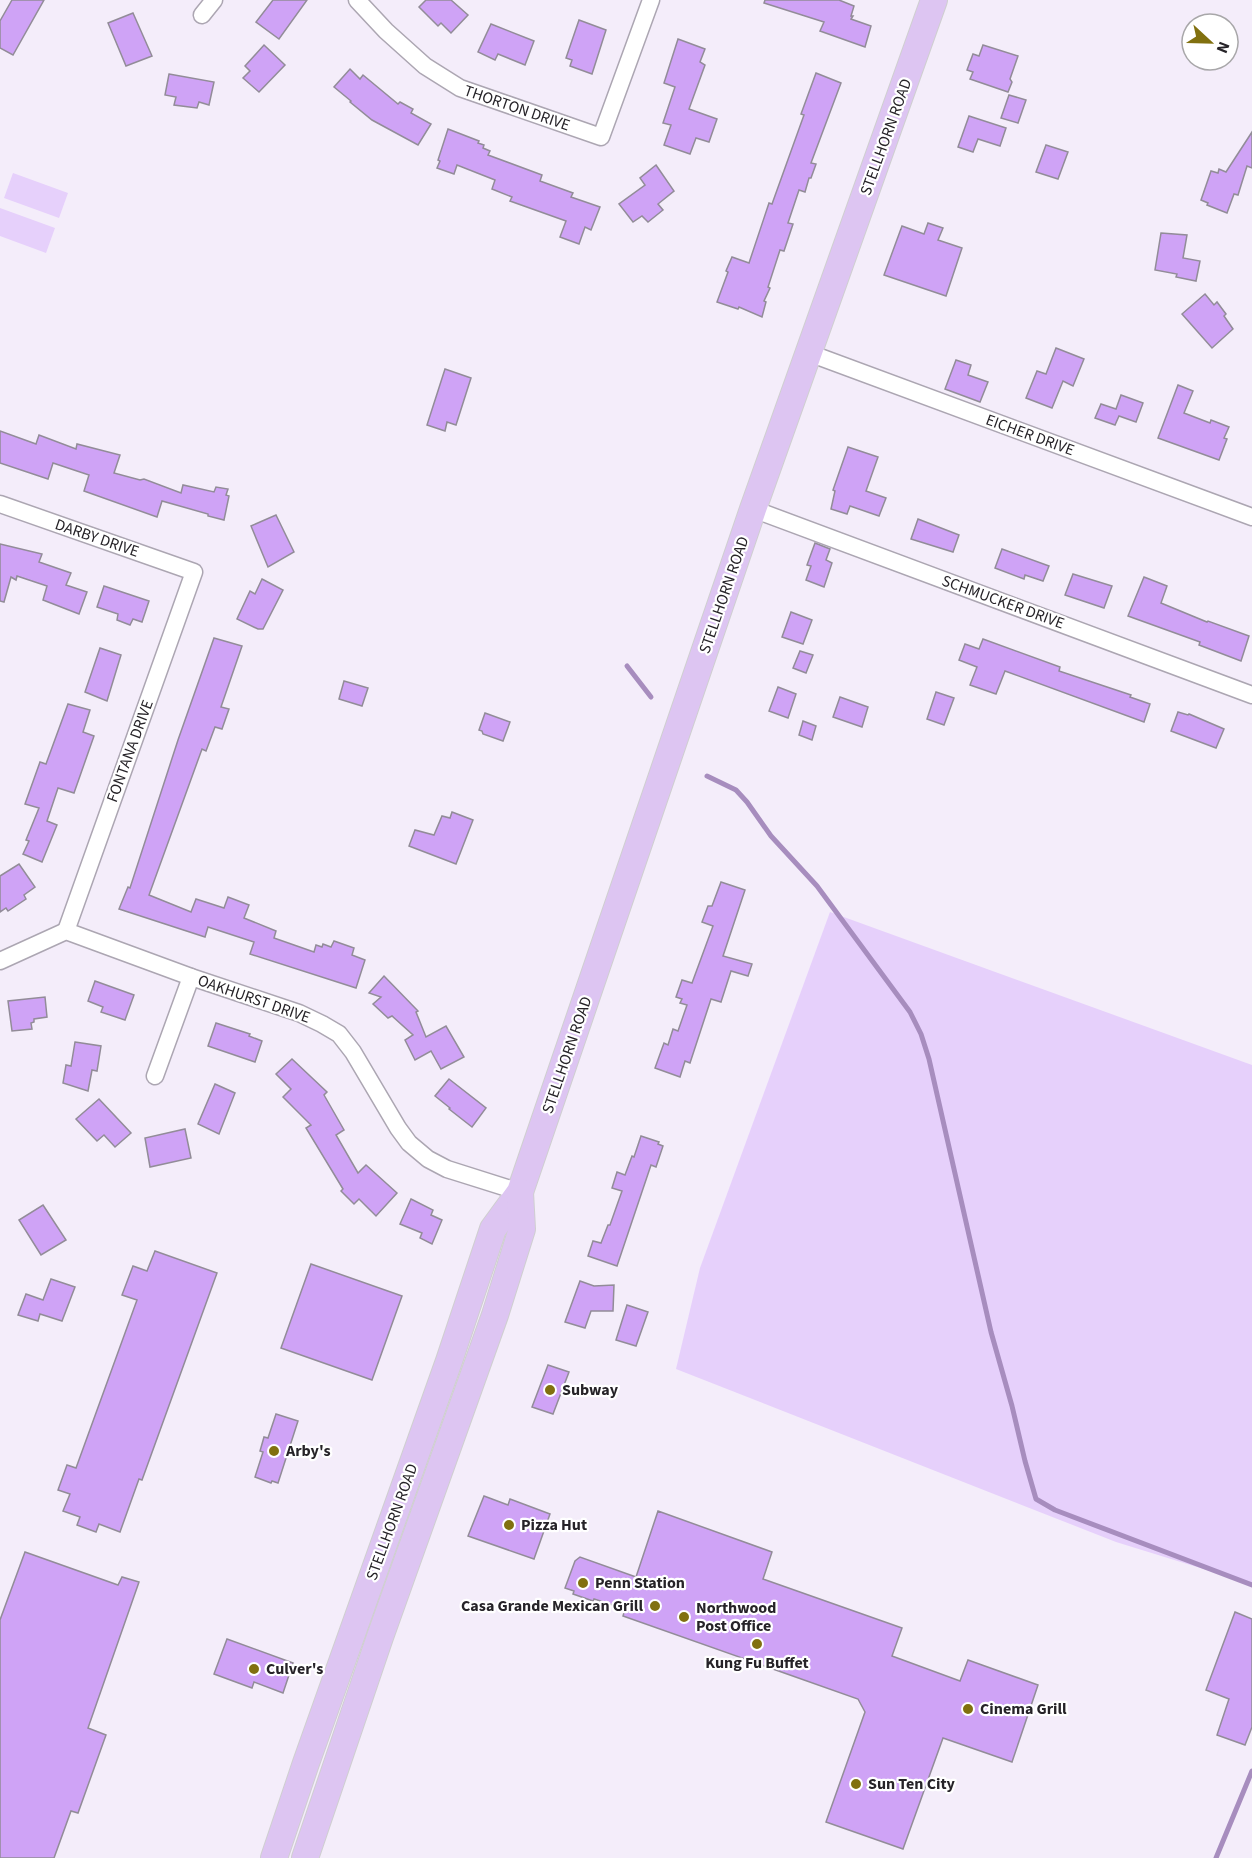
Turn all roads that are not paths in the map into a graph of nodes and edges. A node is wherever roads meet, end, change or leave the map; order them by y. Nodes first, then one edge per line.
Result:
1 (214, 0) edge
2 (357, 0) edge
3 (651, 0) edge
4 (934, 0) edge
5 (202, 15) dead end
6 (809, 353) junction
7 (0, 504) edge
8 (753, 509) junction
9 (1252, 517) edge
10 (194, 572) joint
11 (1252, 695) edge
12 (66, 931) junction
13 (0, 961) edge
14 (191, 977) junction
15 (155, 1076) dead end
16 (520, 1192) junction
17 (274, 1858) edge
18 (305, 1858) edge

1 - 5 street
2 - 3 street, THORTON DRIVE
4 - 6 main road, STELLHORN ROAD
6 - 8 main road, STELLHORN ROAD
6 - 9 street, EICHER DRIVE
7 - 10 street, DARBY DRIVE
8 - 11 street, SCHMUCKER DRIVE
8 - 16 main road, STELLHORN ROAD
10 - 12 street, FONTANA DRIVE
12 - 13 street
12 - 14 street, OAKHURST DRIVE
14 - 15 street
14 - 16 street, OAKHURST DRIVE
16 - 17 main road, STELLHORN ROAD
16 - 18 main road, STELLHORN ROAD

